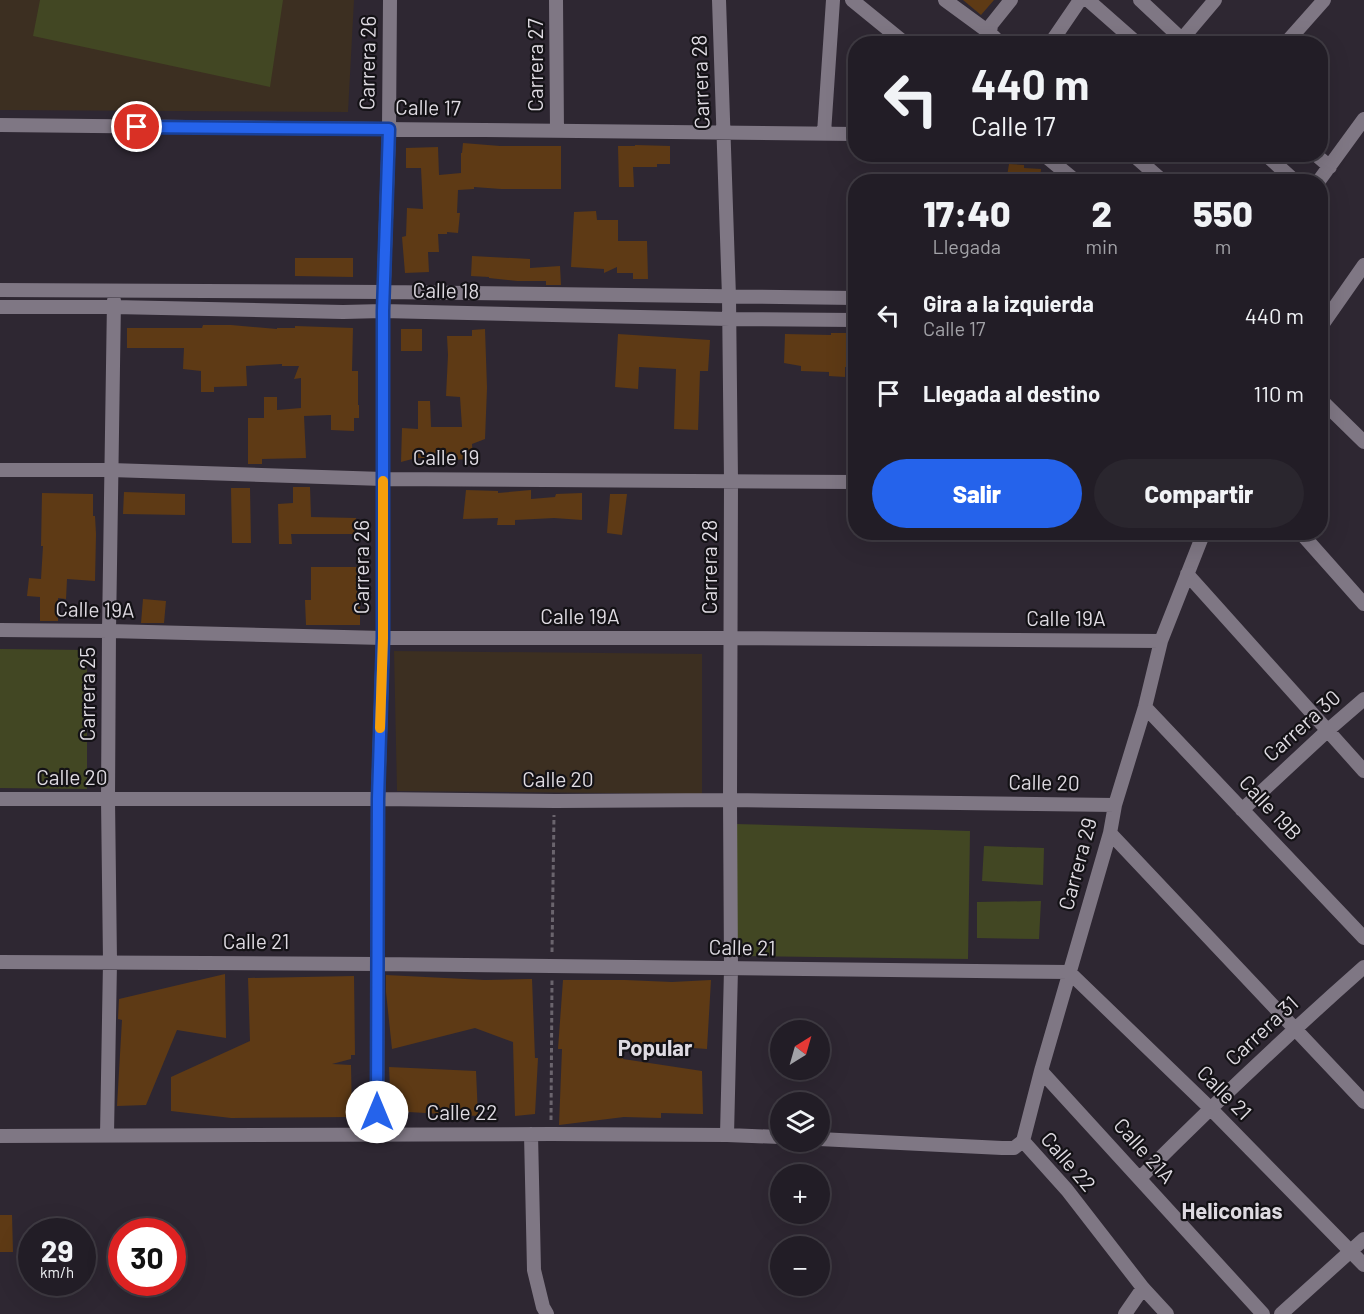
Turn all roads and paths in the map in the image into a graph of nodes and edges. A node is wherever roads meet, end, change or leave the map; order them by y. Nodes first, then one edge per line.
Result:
1 (390, 0) edge
2 (556, 0) edge
3 (719, 0) edge
4 (833, 0) edge
5 (852, 0) edge
6 (945, 0) edge
7 (1011, 0) edge
8 (1080, 0) edge
9 (1088, 0) edge
10 (1140, 0) edge
11 (1215, 0) edge
12 (1324, 0) edge
13 (990, 33) junction
14 (896, 36) edge
15 (993, 36) edge
16 (1055, 36) edge
17 (1129, 36) edge
18 (1180, 36) edge
19 (1189, 36) edge
20 (1292, 36) edge
21 (1364, 119) edge
22 (0, 125) edge
23 (389, 129) junction
24 (556, 131) junction
25 (724, 132) junction
26 (824, 133) junction
27 (848, 134) edge
28 (1053, 162) edge
29 (1141, 162) edge
30 (1274, 162) edge
31 (1325, 162) edge
32 (1330, 167) junction
33 (1067, 174) edge
34 (1155, 174) edge
35 (1287, 174) edge
36 (1324, 174) edge
37 (1364, 265) edge
38 (0, 290) edge
39 (114, 290) junction
40 (384, 292) junction
41 (729, 297) junction
42 (848, 298) edge
43 (114, 307) junction
44 (0, 308) edge
45 (383, 311) junction
46 (1328, 317) edge
47 (729, 319) junction
48 (848, 320) edge
49 (1328, 407) edge
50 (1364, 442) edge
51 (0, 470) edge
52 (111, 470) junction
53 (383, 479) junction
54 (731, 481) junction
55 (848, 482) edge
56 (1201, 540) edge
57 (1306, 540) edge
58 (1187, 574) junction
59 (1364, 604) edge
60 (0, 630) edge
61 (109, 631) junction
62 (383, 638) junction
63 (731, 638) junction
64 (1161, 641) junction
65 (1364, 699) edge
66 (1145, 707) junction
67 (1327, 731) junction
68 (1364, 771) edge
69 (108, 799) junction
70 (378, 799) junction
71 (0, 800) edge
72 (730, 800) junction
73 (1115, 805) junction
74 (1242, 810) junction
75 (1110, 833) junction
76 (1364, 938) edge
77 (0, 962) edge
78 (110, 962) junction
79 (377, 964) junction
80 (1364, 967) edge
81 (730, 969) junction
82 (1069, 972) junction
83 (1295, 1029) junction
84 (1041, 1071) junction
85 (1364, 1102) edge
86 (1210, 1108) junction
87 (377, 1134) junction
88 (531, 1134) junction
89 (107, 1135) junction
90 (727, 1135) junction
91 (0, 1136) edge
92 (770, 1137) edge
93 (830, 1140) edge
94 (1023, 1141) junction
95 (1140, 1178) junction
96 (1364, 1239) edge
97 (1351, 1251) junction
98 (1364, 1265) edge
99 (1143, 1288) junction
100 (547, 1314) edge
101 (1125, 1314) edge
102 (1167, 1314) edge
103 (1263, 1314) edge
104 (1281, 1314) edge

1 - 23 street, Carrera 26
2 - 24 street, Carrera 27
3 - 25 street, Carrera 28
4 - 26 street
5 - 14 street
6 - 13 street
7 - 13 street
8 - 16 street
9 - 17 street
10 - 18 street
11 - 19 street
12 - 20 street
13 - 15 street
21 - 32 street
22 - 23 street, Calle 17
23 - 24 street, Calle 17
23 - 40 street, Carrera 26
24 - 25 street, Calle 17
25 - 26 street, Calle 17
25 - 41 street, Carrera 28
26 - 27 street, Calle 17
28 - 33 street
29 - 34 street
30 - 35 street
31 - 32 street
32 - 36 street
37 - 46 street
38 - 39 street, Calle 18
39 - 40 street, Calle 18
39 - 43 street, Carrera 25
40 - 41 street, Calle 18
40 - 45 street, Carrera 26
41 - 42 street, Calle 18
41 - 47 street, Carrera 28
43 - 44 street, Calle 18
43 - 45 street, Calle 18
43 - 52 street, Carrera 25
45 - 47 street, Calle 18
45 - 53 street, Carrera 26
47 - 48 street, Calle 18
47 - 54 street, Carrera 28
49 - 50 street
51 - 52 street, Calle 19
52 - 53 street, Calle 19
52 - 61 street, Carrera 25
53 - 54 street, Calle 19
53 - 62 street, Carrera 26
54 - 55 street, Calle 19
54 - 63 street, Carrera 28
56 - 58 street, Carrera 29
57 - 59 street
58 - 64 street, Carrera 29
58 - 67 street
60 - 61 street, Calle 19A
61 - 62 street, Calle 19A
61 - 69 street, Carrera 25
62 - 63 street, Calle 19A
62 - 70 street, Carrera 26
63 - 64 street, Calle 19A
63 - 72 street, Carrera 28
64 - 66 street, Carrera 29
65 - 67 street, Carrera 30
66 - 73 street, Carrera 29
66 - 74 street, Calle 19B
67 - 68 street
67 - 74 street, Carrera 30
69 - 70 street, Calle 20
69 - 71 street, Calle 20
69 - 78 street, Carrera 25
70 - 72 street, Calle 20
70 - 79 street, Carrera 26
72 - 73 street, Calle 20
72 - 81 street, Carrera 28
73 - 75 street, Carrera 29
74 - 76 street, Calle 19B
75 - 82 street, Carrera 29
75 - 83 street
77 - 78 street, Calle 21
78 - 79 street, Calle 21
78 - 89 street, Carrera 25
79 - 81 street, Calle 21
79 - 87 street, Carrera 26
80 - 83 street, Carrera 31
81 - 82 street, Calle 21
81 - 90 street, Carrera 28
82 - 84 street, Carrera 29
82 - 86 street, Calle 21
83 - 85 street
83 - 86 street, Carrera 31
84 - 94 street, Carrera 29
84 - 95 street, Calle 21A
86 - 95 street, Carrera 31
86 - 97 street, Calle 21
87 - 88 street, Calle 22
87 - 89 street, Calle 22
88 - 90 street, Calle 22
88 - 100 street
89 - 91 street, Calle 22
90 - 92 street, Calle 22
93 - 94 street, Calle 22
94 - 99 street, Calle 22
95 - 103 street, Calle 21A
96 - 97 street
97 - 98 street, Calle 21
97 - 104 street
99 - 101 street
99 - 102 street, Calle 22

